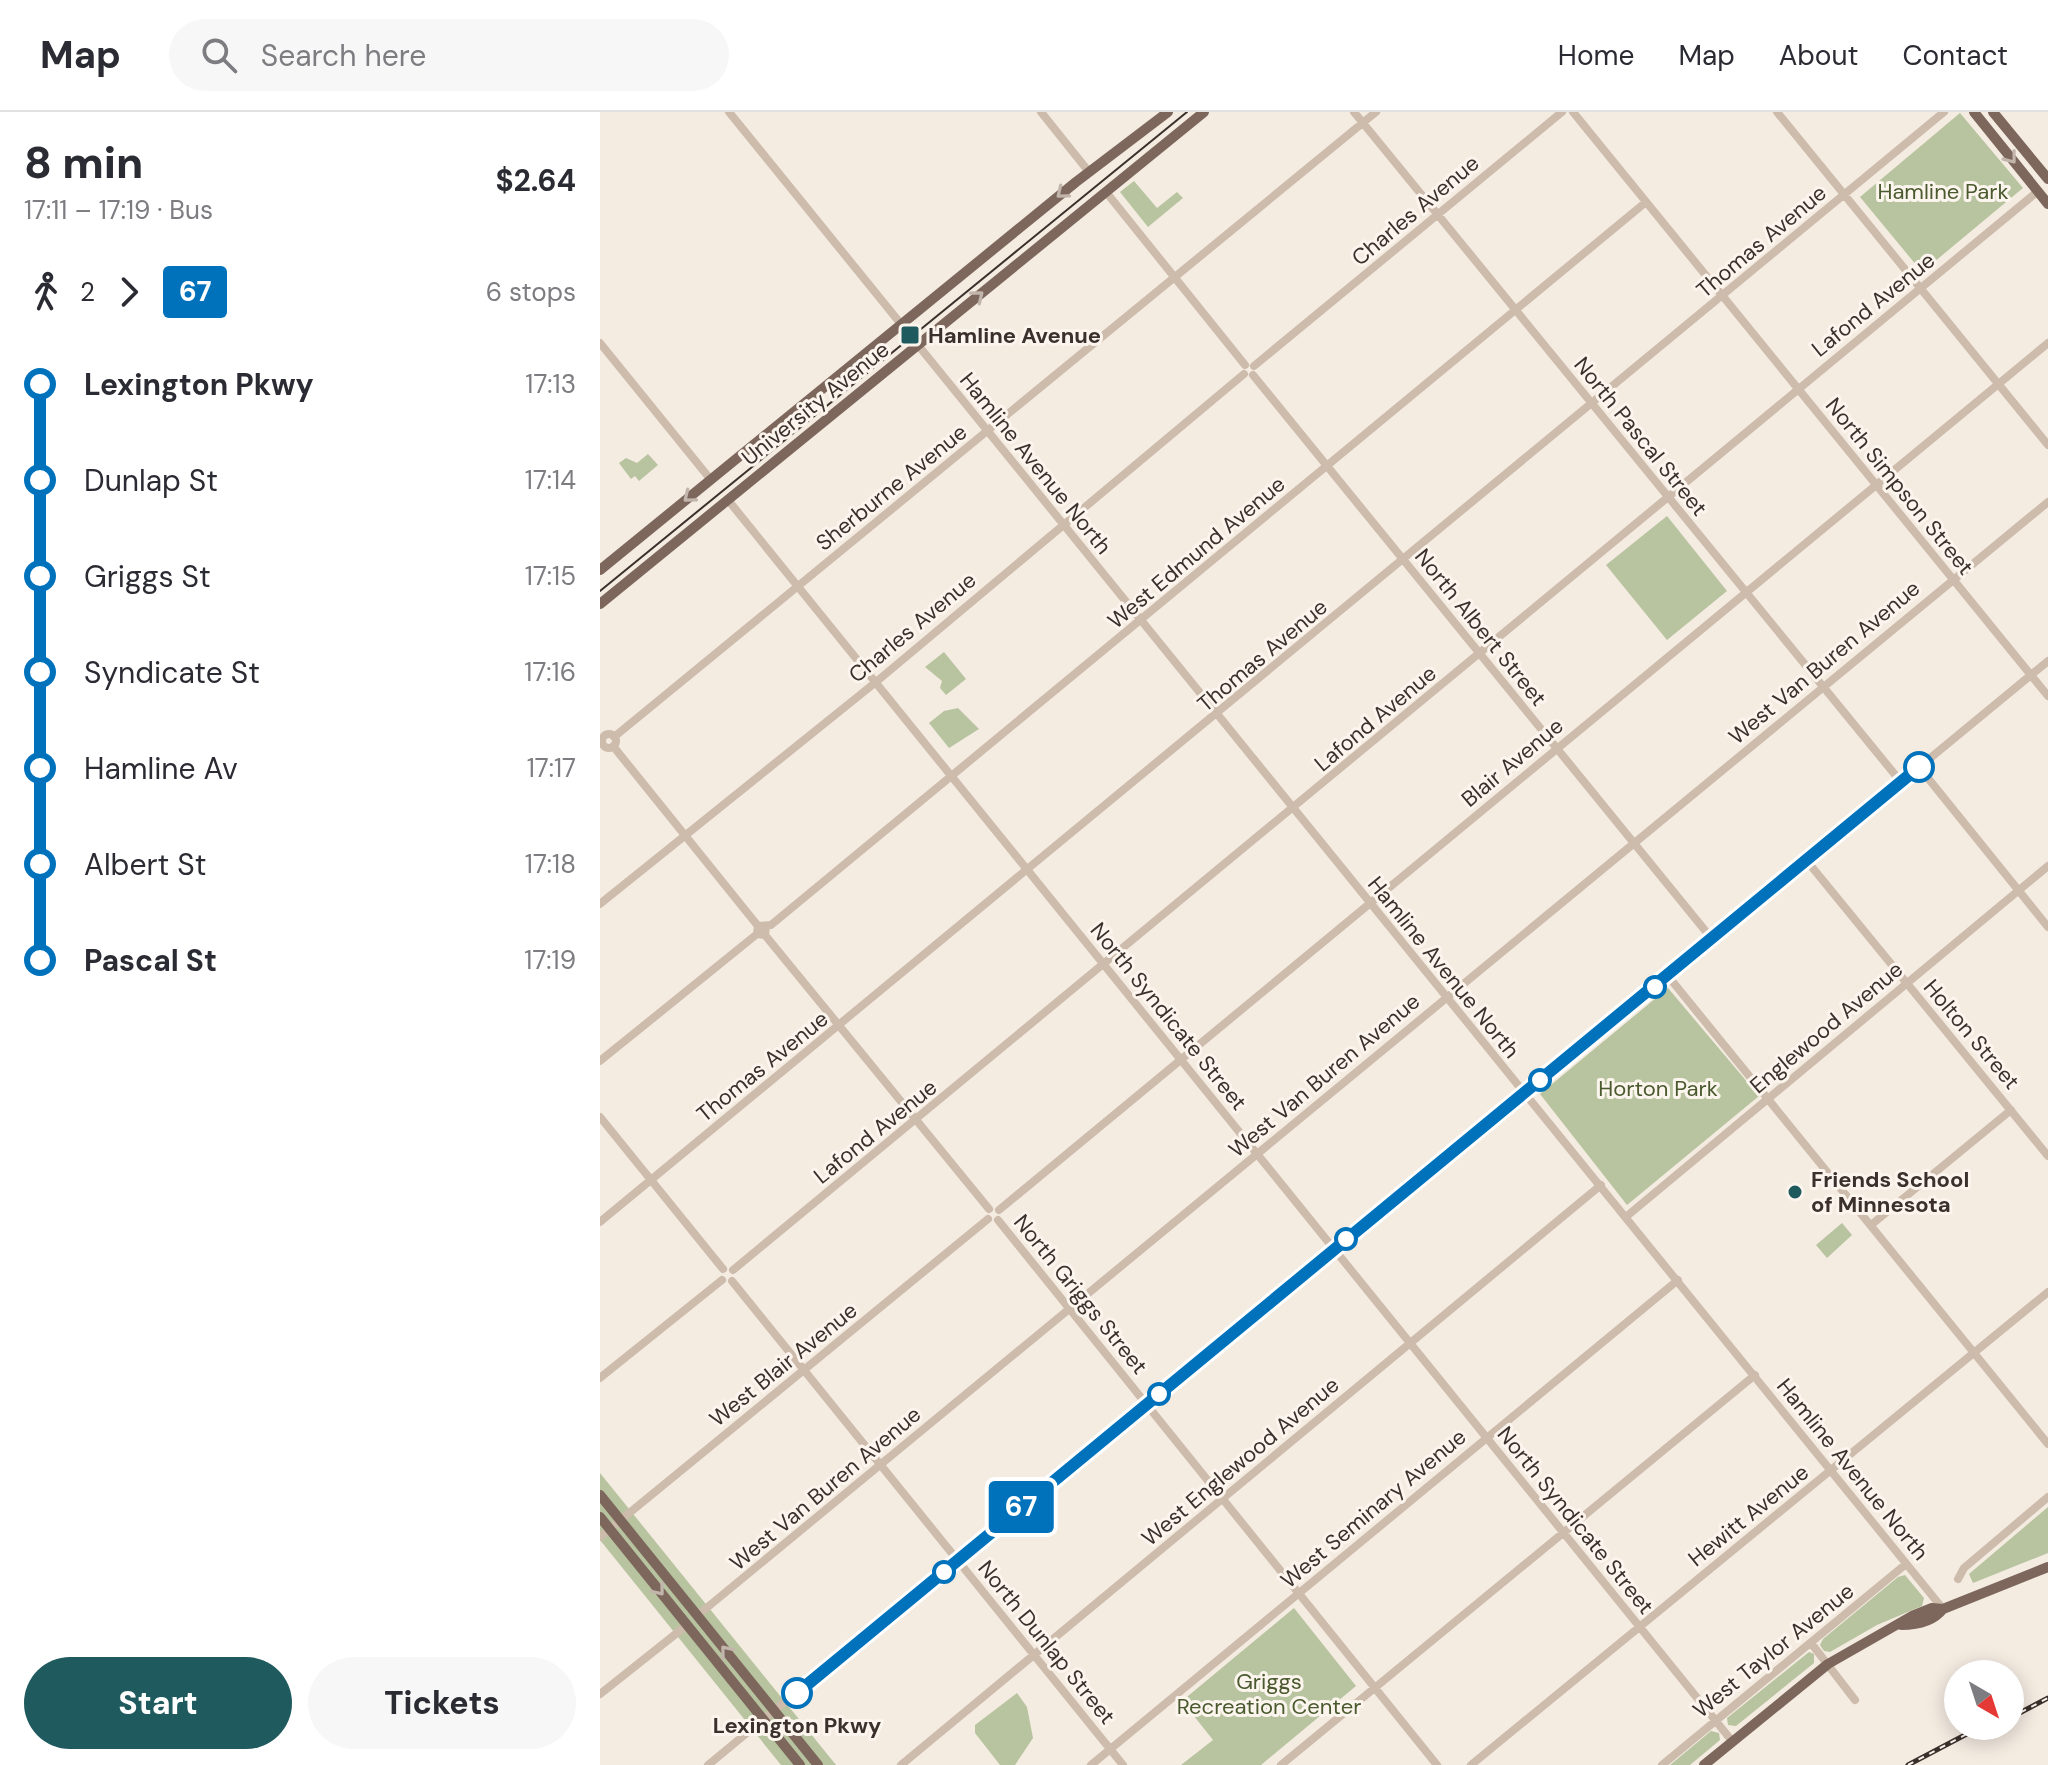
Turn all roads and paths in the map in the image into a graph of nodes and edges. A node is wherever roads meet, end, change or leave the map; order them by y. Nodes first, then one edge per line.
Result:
1 (729, 112) edge
2 (1041, 112) edge
3 (1168, 112) edge
4 (1204, 112) edge
5 (1354, 112) edge
6 (1376, 112) edge
7 (1562, 112) edge
8 (1573, 112) edge
9 (1777, 112) edge
10 (1944, 112) edge
11 (1974, 112) edge
12 (1993, 112) edge
13 (1363, 123) junction
14 (1089, 172) junction
15 (2048, 179) edge
16 (1106, 192) junction
17 (2037, 192) junction
18 (1844, 195) junction
19 (1646, 202) junction
20 (2048, 204) edge
21 (1437, 214) junction
22 (1176, 278) junction
23 (1920, 289) junction
24 (1722, 296) junction
25 (1515, 310) junction
26 (901, 324) junction
27 (600, 343) edge
28 (2048, 343) edge
29 (918, 345) junction
30 (1249, 370) junction
31 (1998, 384) junction
32 (1799, 390) junction
33 (1592, 405) junction
34 (988, 432) junction
35 (2048, 445) edge
36 (1328, 466) junction
37 (711, 480) junction
38 (1876, 485) junction
39 (1668, 497) junction
40 (728, 500) junction
41 (2048, 502) edge
42 (1061, 525) junction
43 (1404, 560) junction
44 (600, 570) edge
45 (1953, 579) junction
46 (799, 587) junction
47 (1745, 593) junction
48 (600, 604) edge
49 (1140, 621) junction
50 (1479, 654) junction
51 (2048, 661) edge
52 (2031, 675) junction
53 (876, 682) junction
54 (1821, 688) junction
55 (2048, 696) edge
56 (1217, 716) junction
57 (606, 740) edge
58 (1556, 748) junction
59 (1919, 767) junction
60 (952, 776) junction
61 (1901, 782) junction
62 (1293, 810) junction
63 (685, 835) junction
64 (1633, 844) junction
65 (1807, 861) junction
66 (2048, 866) edge
67 (1028, 870) junction
68 (2018, 890) junction
69 (600, 904) edge
70 (1369, 904) junction
71 (2048, 927) edge
72 (762, 931) junction
73 (1712, 939) junction
74 (1105, 965) junction
75 (1668, 976) junction
76 (1906, 983) junction
77 (1446, 998) junction
78 (840, 1025) junction
79 (1181, 1059) junction
80 (600, 1061) edge
81 (1525, 1093) junction
82 (1768, 1098) junction
83 (2011, 1110) junction
84 (600, 1117) edge
85 (916, 1120) junction
86 (1257, 1154) junction
87 (2048, 1156) edge
88 (651, 1180) junction
89 (1601, 1185) junction
90 (994, 1214) junction
91 (1627, 1216) junction
92 (600, 1222) edge
93 (1871, 1225) junction
94 (1334, 1249) junction
95 (723, 1269) junction
96 (733, 1270) junction
97 (722, 1280) junction
98 (1678, 1280) junction
99 (732, 1281) junction
100 (2048, 1292) edge
101 (1070, 1309) junction
102 (1411, 1343) junction
103 (1974, 1353) junction
104 (804, 1370) junction
105 (1755, 1375) junction
106 (600, 1378) edge
107 (1147, 1404) junction
108 (1487, 1438) junction
109 (2048, 1444) edge
110 (880, 1465) junction
111 (1832, 1470) junction
112 (600, 1495) edge
113 (2048, 1497) edge
114 (1222, 1499) junction
115 (600, 1517) edge
116 (621, 1520) junction
117 (1563, 1532) junction
118 (605, 1533) edge
119 (958, 1560) junction
120 (1906, 1564) junction
121 (2048, 1567) edge
122 (1958, 1579) dead end
123 (1298, 1593) junction
124 (1943, 1609) junction
125 (698, 1615) junction
126 (687, 1625) junction
127 (1640, 1627) junction
128 (1811, 1643) junction
129 (1034, 1655) junction
130 (1828, 1664) junction
131 (1375, 1688) junction
132 (600, 1694) edge
133 (1855, 1700) dead end
134 (775, 1711) junction
135 (764, 1720) junction
136 (1716, 1720) junction
137 (1732, 1741) junction
138 (1110, 1749) junction
139 (708, 1765) edge
140 (800, 1765) edge
141 (818, 1765) edge
142 (901, 1765) edge
143 (1091, 1765) edge
144 (1123, 1765) edge
145 (1281, 1765) edge
146 (1437, 1765) edge
147 (1471, 1765) edge
148 (1662, 1765) edge
149 (1704, 1765) edge

1 - 26 street
2 - 14 street
3 - 14 main road, University Avenue
4 - 16 main road, University Avenue
5 - 13 street, North Pascal Street
6 - 13 street, Sherburne Avenue
7 - 21 street, Charles Avenue
8 - 19 street, North Simpson Street
9 - 18 street
10 - 18 street, Thomas Avenue
11 -> 17 main road
12 - 15 main road
13 - 21 street, North Pascal Street
13 - 22 street, Sherburne Avenue
14 -> 26 main road, University Avenue
16 - 22 street, North Albert Street
29 -> 16 main road, University Avenue
17 - 20 main road
17 - 23 street, Lafond Avenue
18 - 23 street
18 - 24 street, Thomas Avenue
19 - 24 street, North Simpson Street
19 - 25 street, West Edmund Avenue
21 - 25 street, North Pascal Street
21 - 30 street, Charles Avenue
22 - 30 street, North Albert Street
22 - 34 street, Sherburne Avenue
23 - 31 street
23 - 32 street, Lafond Avenue
24 - 32 street, North Simpson Street
24 - 33 street, Thomas Avenue
25 - 33 street, North Pascal Street
25 - 36 street, West Edmund Avenue
26 - 29 street, Hamline Avenue North
26 - 37 main road, University Avenue
27 - 37 street
28 - 31 street, Blair Avenue
29 - 34 street, Hamline Avenue North
29 - 40 main road, University Avenue
30 - 36 street, North Albert Street
30 - 42 street, Charles Avenue
31 - 35 street
31 - 38 street, Blair Avenue
32 - 38 street, North Simpson Street
32 - 39 street, Lafond Avenue
33 - 39 street, North Pascal Street
33 - 43 street, Thomas Avenue
34 - 42 street, Hamline Avenue North
34 - 46 street, Sherburne Avenue
36 - 43 street, North Albert Street
36 - 49 street, West Edmund Avenue
37 -> 44 main road, University Avenue
38 - 45 street, North Simpson Street
38 - 47 street, Blair Avenue
39 - 47 street, North Pascal Street
39 - 50 street, Lafond Avenue
40 - 46 street, North Syndicate Street
40 - 48 main road, University Avenue
41 - 45 street, West Van Buren Avenue
42 - 49 street, Hamline Avenue North
42 - 53 street, Charles Avenue
43 - 50 street, North Albert Street
43 - 56 street, Thomas Avenue
45 - 52 street, North Simpson Street
45 - 54 street, West Van Buren Avenue
46 - 53 street, North Syndicate Street
46 - 57 street, Sherburne Avenue
47 - 54 street, North Pascal Street
47 - 58 street, Blair Avenue
49 - 56 street, Hamline Avenue North
49 - 60 street, West Edmund Avenue
50 - 58 street, North Albert Street
50 - 62 street, Lafond Avenue
51 - 52 street
52 - 55 street, North Simpson Street
52 - 59 street
53 - 60 street, North Syndicate Street
53 - 63 street, Charles Avenue
54 - 61 street, North Pascal Street
54 - 64 street, West Van Buren Avenue
56 - 62 street, Hamline Avenue North
56 - 67 street, Thomas Avenue
57 - 63 street, North Griggs Street
58 - 64 street, North Albert Street
58 - 70 street, Blair Avenue
59 - 61 street
59 - 68 street
60 - 67 street, North Syndicate Street
60 - 72 street, West Edmund Avenue
61 - 65 street
62 - 70 street, Hamline Avenue North
62 - 74 street, Lafond Avenue
63 - 69 street, Charles Avenue
63 - 72 street, North Griggs Street
64 - 73 street, North Albert Street
64 - 77 street, West Van Buren Avenue
65 - 73 street
65 - 76 street, Holton Street
66 - 68 street, Englewood Avenue
67 - 74 street, North Syndicate Street
67 - 78 street, Thomas Avenue
68 - 71 street
68 - 76 street, Englewood Avenue
70 - 77 street, Hamline Avenue North
70 - 79 street, Blair Avenue
72 - 78 street, North Griggs Street
72 - 80 street, West Edmund Avenue
73 - 75 street
74 - 79 street, North Syndicate Street
74 - 85 street, Lafond Avenue
75 - 81 street
75 - 82 street
76 - 82 street, Englewood Avenue
76 - 83 street, Holton Street
77 - 81 street, Hamline Avenue North
77 - 86 street, West Van Buren Avenue
78 - 85 street, North Griggs Street
78 - 88 street, Thomas Avenue
79 - 86 street, North Syndicate Street
79 - 90 street, Blair Avenue
81 - 89 street, Hamline Avenue North
81 - 94 street
82 - 91 street, Englewood Avenue
82 - 93 street
83 - 87 street, Holton Street
83 - 93 street
84 - 88 street
85 - 90 street, North Griggs Street
85 - 96 street, Lafond Avenue
86 - 94 street, North Syndicate Street
86 - 101 street, West Van Buren Avenue
88 - 92 street, Thomas Avenue
88 - 95 street
89 - 91 street, Hamline Avenue North
89 - 102 street, West Englewood Avenue
90 - 101 street, North Griggs Street
90 - 104 street, West Blair Avenue
91 - 98 street, Hamline Avenue North
93 - 103 street
94 - 102 street, North Syndicate Street
94 - 107 street
95 - 96 street
95 - 97 street
96 - 99 street
97 - 99 street
97 - 106 street
98 - 105 street, Hamline Avenue North
98 - 108 street, West Seminary Avenue
99 - 104 street, North Dunlap Street
100 - 103 street, Hewitt Avenue
101 - 107 street, North Griggs Street
101 - 110 street, West Van Buren Avenue
102 - 108 street, North Syndicate Street
102 - 114 street, West Englewood Avenue
103 - 109 street
103 - 111 street, Hewitt Avenue
104 - 110 street, North Dunlap Street
104 - 116 street, West Blair Avenue
105 - 111 street, Hamline Avenue North
105 - 117 street
107 - 114 street, North Griggs Street
107 - 119 street
108 - 117 street, North Syndicate Street
108 - 123 street, West Seminary Avenue
110 - 119 street, North Dunlap Street
110 - 125 street, West Van Buren Avenue
111 - 120 street, Hamline Avenue North
111 - 127 street, Hewitt Avenue
112 - 116 main road
113 - 122 street
114 - 123 street, North Griggs Street
114 - 129 street, West Englewood Avenue
115 - 118 main road
116 - 118 street, West Blair Avenue
116 - 125 main road
117 - 127 street, North Syndicate Street
117 - 131 street
118 -> 126 main road
119 - 129 street, North Dunlap Street
119 - 134 street
120 - 124 street, Hamline Avenue North
120 - 128 street, West Taylor Avenue
121 - 124 main road
123 - 131 street, North Griggs Street
123 - 138 street, West Seminary Avenue
124 - 130 main road
134 -> 125 main road
126 - 132 street
126 - 135 main road
127 - 136 street, North Syndicate Street
127 - 147 street, Hewitt Avenue
128 - 130 street
128 - 136 street, West Taylor Avenue
129 - 138 street, North Dunlap Street
129 - 142 street, West Englewood Avenue
130 - 133 street
130 - 137 main road
131 - 145 street
131 - 146 street, North Griggs Street
134 - 135 street
134 - 141 main road
135 - 139 street
135 - 140 main road
136 - 137 street, North Syndicate Street
136 - 148 street, West Taylor Avenue
137 - 149 main road
138 - 143 street, West Seminary Avenue
138 - 144 street, North Dunlap Street

